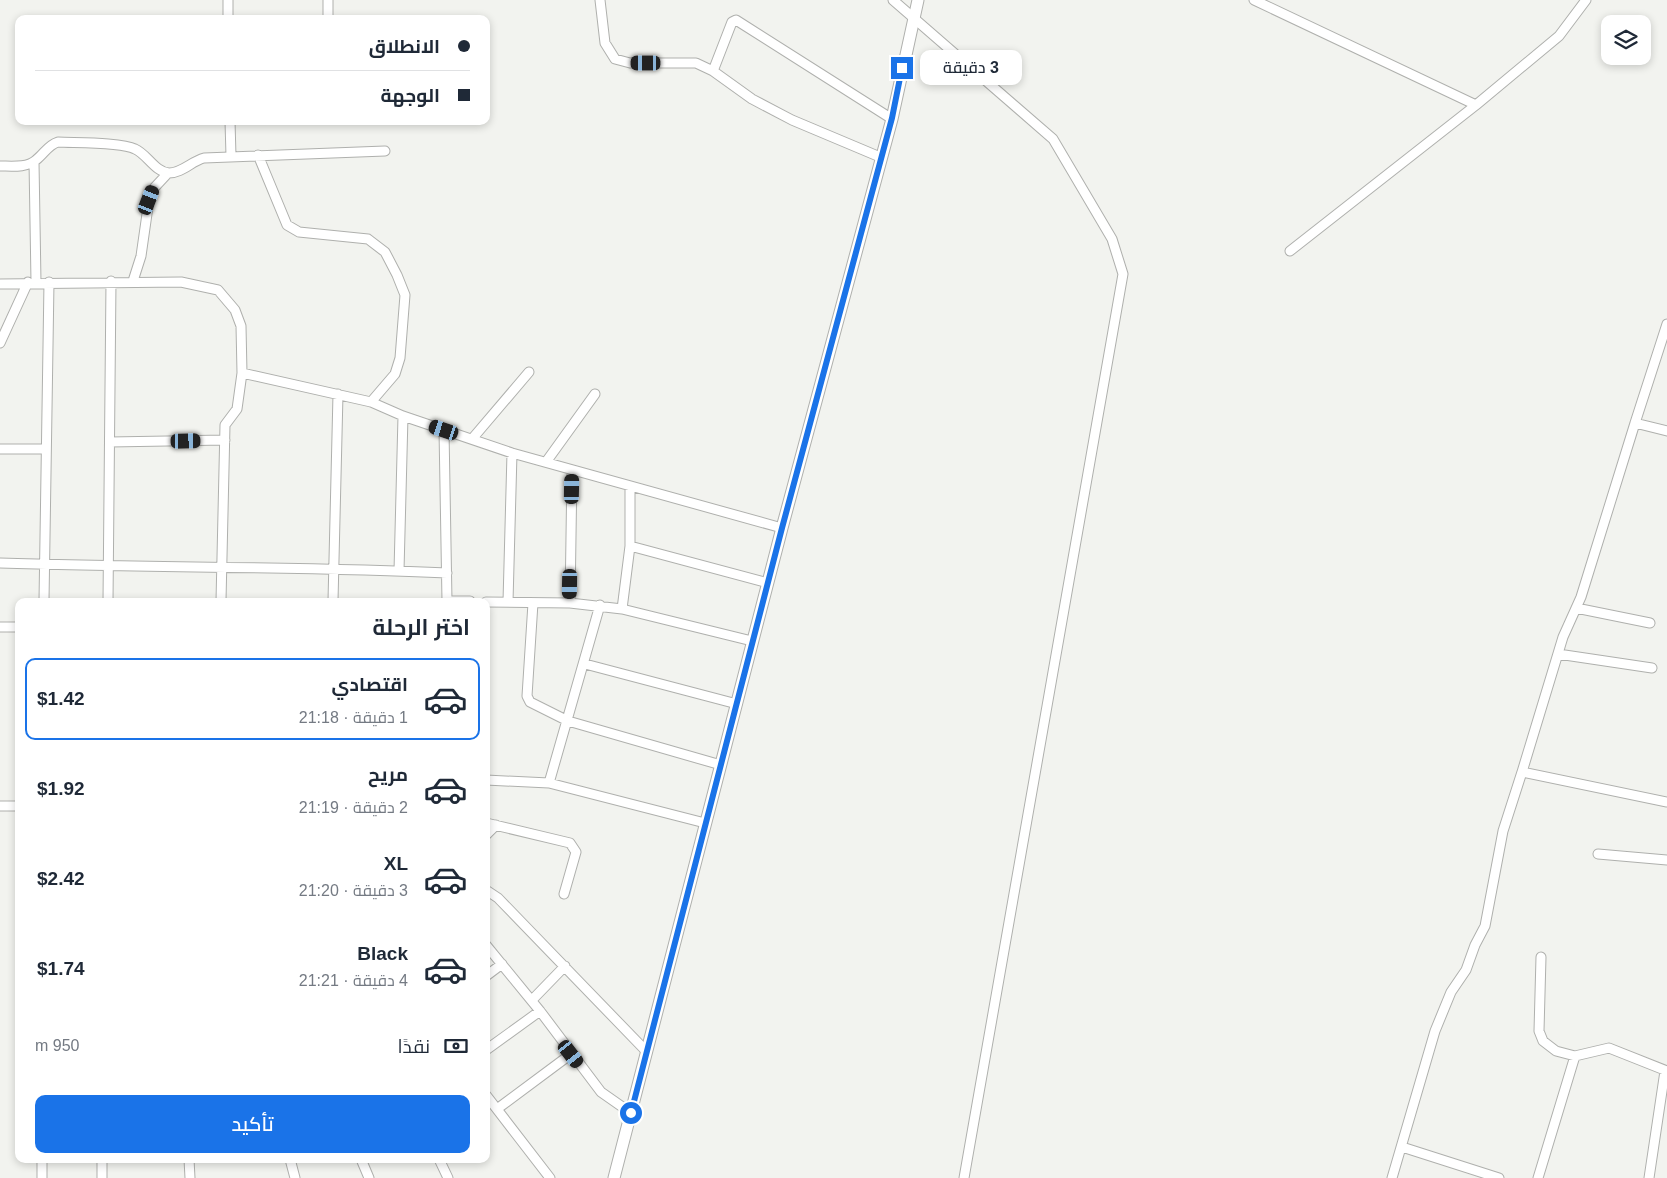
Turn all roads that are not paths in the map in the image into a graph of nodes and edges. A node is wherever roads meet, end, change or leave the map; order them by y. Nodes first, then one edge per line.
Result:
1 (228, 0) edge
2 (328, 0) edge
3 (600, 0) edge
4 (893, 0) edge
5 (918, 0) edge
6 (1254, 0) edge
7 (1586, 0) edge
8 (228, 15) edge
9 (328, 15) edge
10 (913, 18) junction
11 (713, 71) junction
12 (1476, 105) junction
13 (892, 118) junction
14 (230, 125) edge
15 (385, 151) dead end
16 (258, 155) junction
17 (231, 156) junction
18 (880, 157) junction
19 (34, 162) junction
20 (0, 166) edge
21 (168, 173) junction
22 (1290, 251) dead end
23 (111, 281) junction
24 (32, 282) junction
25 (49, 282) junction
26 (133, 282) junction
27 (0, 284) edge
28 (1667, 324) edge
29 (0, 343) edge
30 (529, 372) dead end
31 (242, 373) junction
32 (338, 394) junction
33 (595, 394) dead end
34 (371, 402) junction
35 (403, 416) junction
36 (1635, 422) junction
37 (444, 430) junction
38 (1667, 431) edge
39 (472, 439) junction
40 (225, 440) junction
41 (110, 442) junction
42 (0, 449) edge
43 (46, 449) junction
44 (512, 453) junction
45 (546, 462) junction
46 (572, 470) junction
47 (630, 486) junction
48 (782, 528) junction
49 (630, 546) junction
50 (0, 563) edge
51 (45, 565) junction
52 (222, 566) junction
53 (109, 567) junction
54 (334, 568) junction
55 (399, 571) junction
56 (447, 573) junction
57 (768, 583) junction
58 (44, 598) edge
59 (108, 598) edge
60 (221, 598) edge
61 (333, 598) edge
62 (447, 598) edge
63 (490, 602) edge
64 (508, 602) junction
65 (533, 603) junction
66 (570, 603) junction
67 (600, 606) junction
68 (622, 608) junction
69 (1576, 608) junction
70 (1650, 623) dead end
71 (0, 627) edge
72 (15, 627) edge
73 (752, 641) junction
74 (1558, 654) junction
75 (585, 664) junction
76 (1652, 668) dead end
77 (737, 704) junction
78 (568, 721) junction
79 (721, 765) junction
80 (1522, 772) junction
81 (490, 780) edge
82 (549, 783) junction
83 (1667, 802) edge
84 (0, 806) edge
85 (15, 806) edge
86 (705, 823) junction
87 (490, 824) edge
88 (496, 825) junction
89 (490, 831) edge
90 (1598, 854) dead end
91 (1667, 860) edge
92 (490, 893) edge
93 (564, 894) dead end
94 (490, 950) edge
95 (1542, 958) dead end
96 (502, 964) junction
97 (565, 966) junction
98 (490, 973) edge
99 (532, 1000) junction
100 (540, 1011) junction
101 (490, 1047) edge
102 (647, 1052) junction
103 (571, 1054) junction
104 (1575, 1056) junction
105 (1666, 1071) edge
106 (490, 1100) edge
107 (497, 1109) junction
108 (631, 1113) junction
109 (1402, 1147) junction
110 (42, 1163) edge
111 (102, 1163) edge
112 (189, 1163) edge
113 (291, 1163) edge
114 (363, 1163) edge
115 (441, 1163) edge
116 (42, 1178) edge
117 (102, 1178) edge
118 (190, 1178) edge
119 (295, 1178) edge
120 (369, 1178) edge
121 (448, 1178) edge
122 (550, 1178) edge
123 (614, 1178) edge
124 (964, 1178) edge
125 (1392, 1178) edge
126 (1499, 1178) edge
127 (1538, 1178) edge
128 (1649, 1178) edge

1 - 8 street
2 - 9 street
3 - 11 street
4 - 10 street
5 - 10 street
6 - 12 street
7 - 12 street
10 - 13 street
10 - 124 street
11 - 13 street
11 - 18 street
12 - 22 street
13 - 18 street
14 - 17 street
15 - 16 street
16 - 17 street
16 - 34 street
17 - 21 street
18 - 48 street
19 - 20 street
19 - 21 street
19 - 24 street
21 - 26 street
23 - 25 street
23 - 26 street
23 - 41 street
24 - 25 street
24 - 27 street
24 - 29 street
25 - 43 street
26 - 31 street
28 - 36 street
30 - 39 street
31 - 32 street
31 - 40 street
32 - 34 street
32 - 54 street
33 - 45 street
34 - 35 street
35 - 37 street
35 - 55 street
36 - 38 street
36 - 69 street
37 - 39 street
37 - 56 street
39 - 44 street
40 - 41 street
40 - 52 street
41 - 53 street
42 - 43 street
43 - 51 street
44 - 45 street
44 - 64 street
45 - 46 street
46 - 47 street
46 - 66 street
47 - 48 street
47 - 49 street
48 - 57 street
49 - 57 street
49 - 68 street
50 - 51 street
51 - 53 street
51 - 58 street
52 - 53 street
52 - 54 street
52 - 60 street
53 - 59 street
54 - 55 street
54 - 61 street
55 - 56 street
56 - 62 street
57 - 73 street
63 - 64 street
64 - 65 street
65 - 66 street
65 - 78 street
66 - 67 street
67 - 68 street
67 - 75 street
68 - 73 street
69 - 70 street
69 - 74 street
71 - 72 street
73 - 77 street
74 - 76 street
74 - 80 street
75 - 77 street
75 - 78 street
77 - 79 street
78 - 79 street
78 - 82 street
79 - 86 street
80 - 83 street
80 - 109 street
81 - 82 street
82 - 86 street
84 - 85 street
86 - 102 street
87 - 88 street
88 - 89 street
88 - 93 street
90 - 91 street
92 - 97 street
94 - 96 street
95 - 104 street
96 - 98 street
96 - 99 street
97 - 99 street
97 - 102 street
99 - 100 street
100 - 101 street
100 - 103 street
102 - 108 street
103 - 107 street
103 - 108 street
104 - 105 street
104 - 127 street
105 - 128 street
106 - 107 street
107 - 122 street
108 - 123 street
109 - 125 street
109 - 126 street
110 - 116 street
111 - 117 street
112 - 118 street
113 - 119 street
114 - 120 street
115 - 121 street

